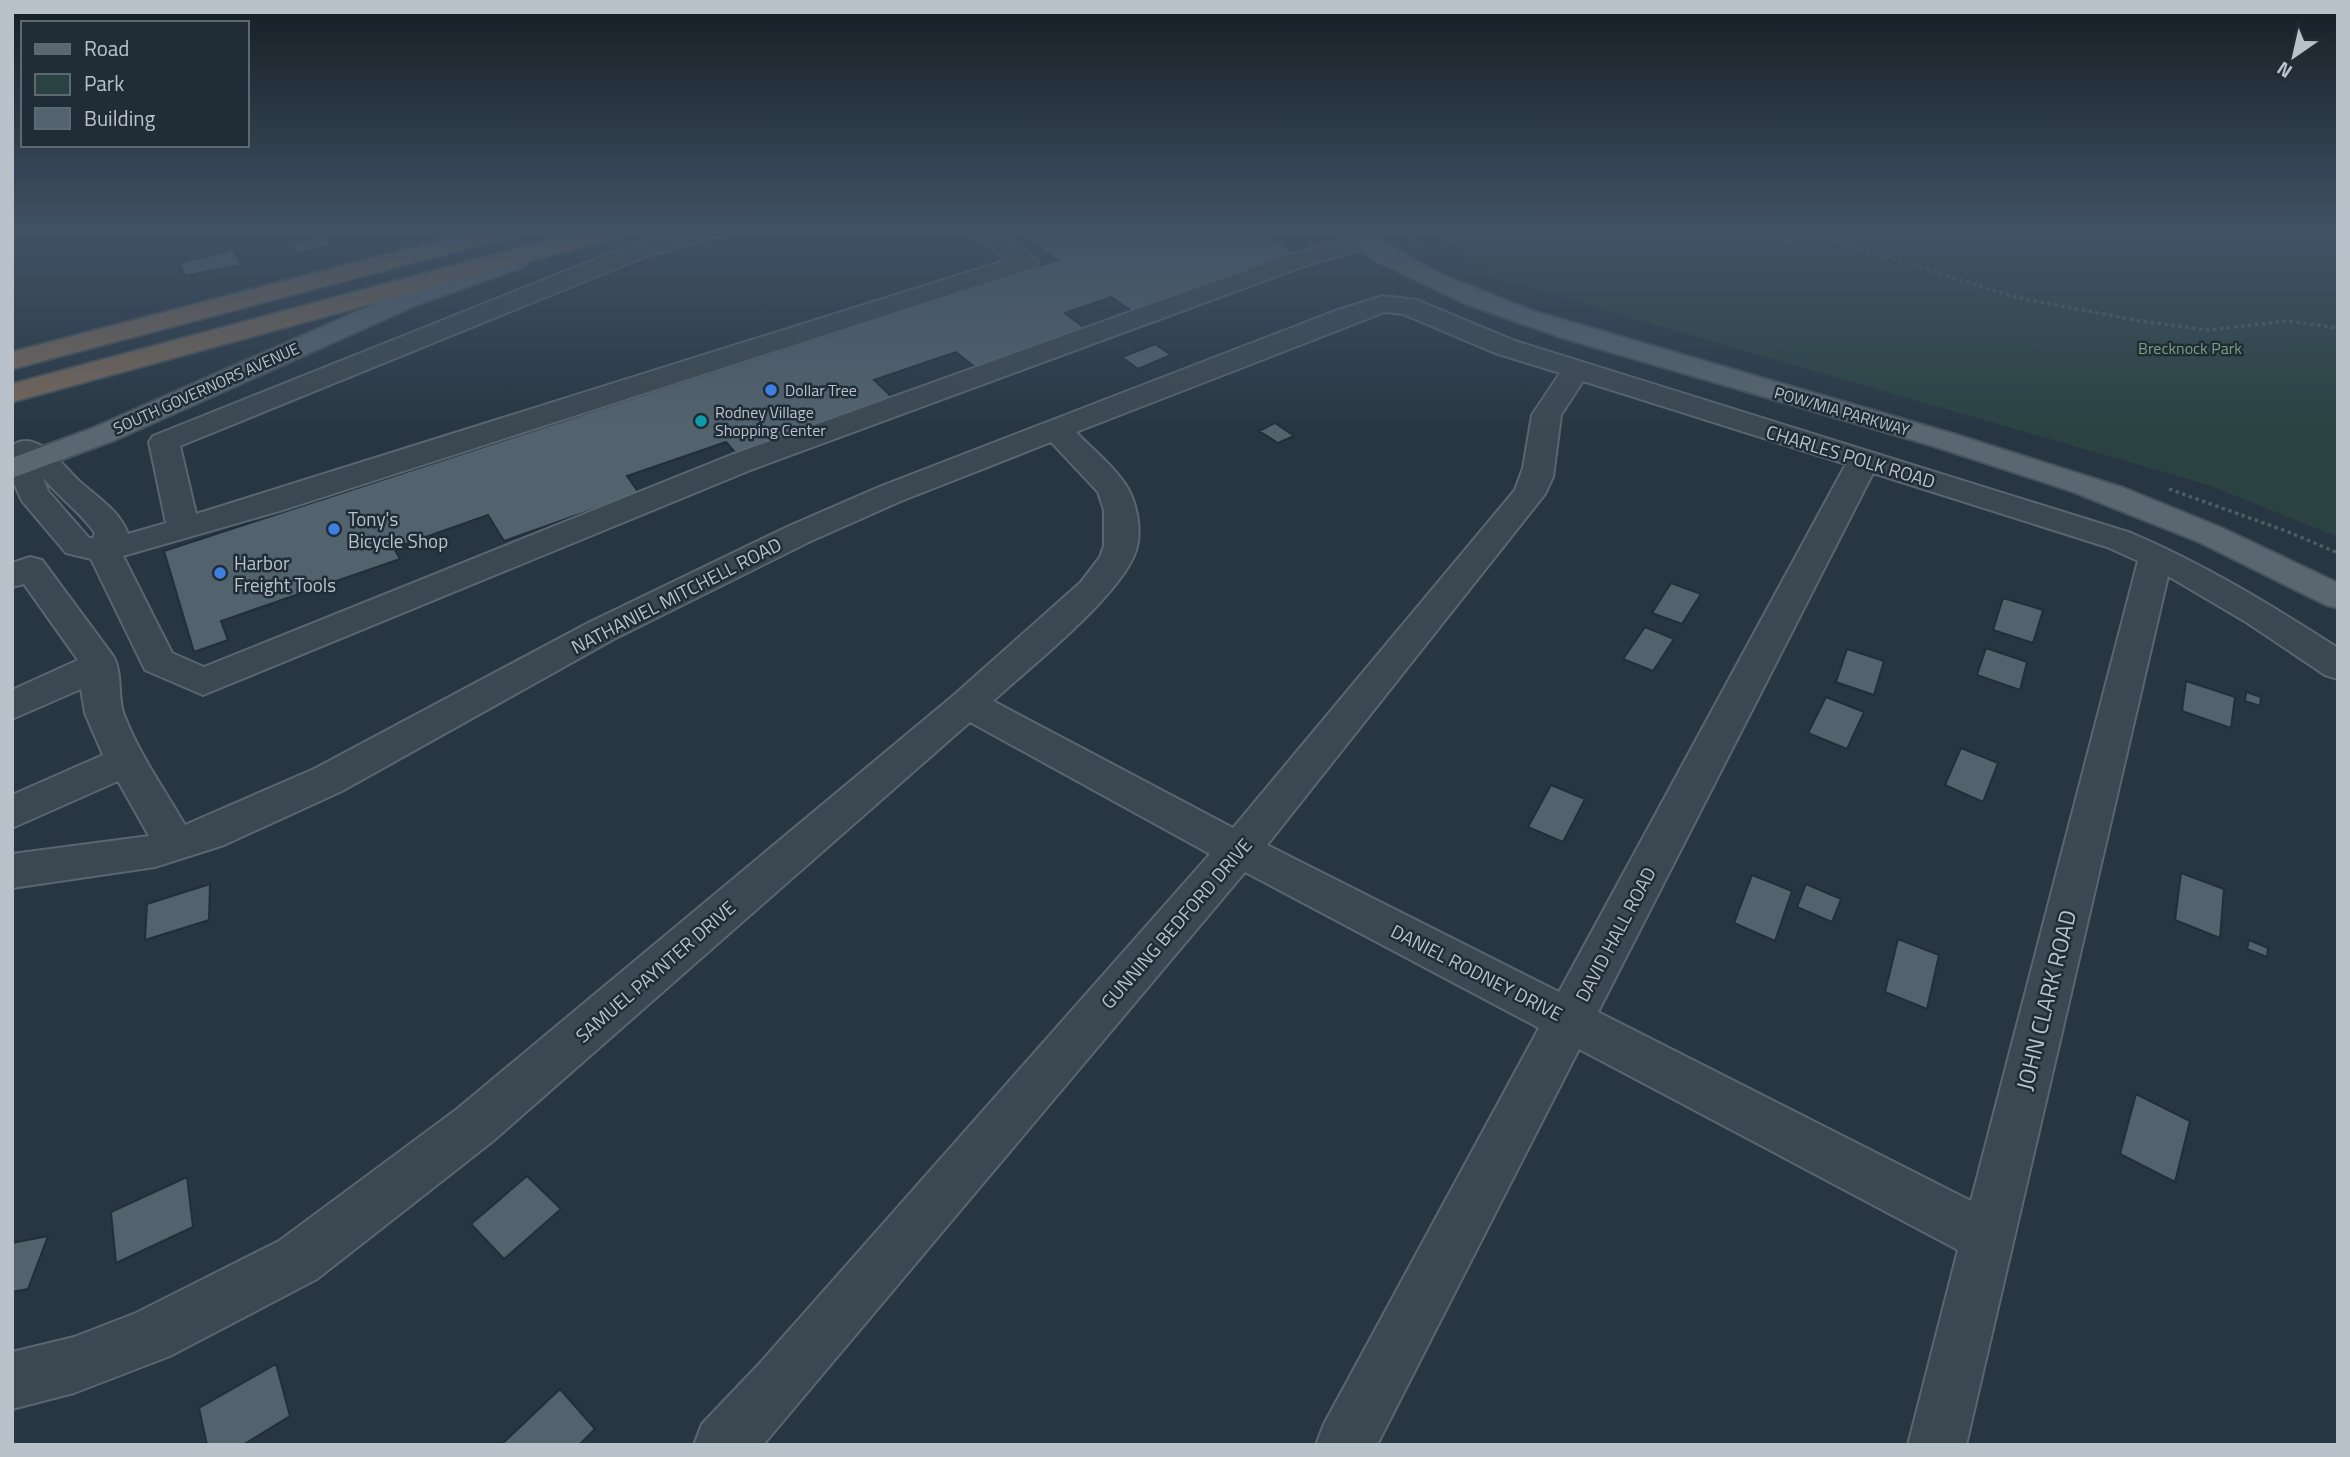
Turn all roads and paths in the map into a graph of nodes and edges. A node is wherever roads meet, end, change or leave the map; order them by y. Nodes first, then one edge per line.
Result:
1 (251, 298) edge
2 (336, 298) edge
3 (361, 298) edge
4 (410, 298) edge
5 (521, 298) edge
6 (913, 298) edge
7 (1195, 298) edge
8 (1479, 298) edge
9 (1517, 298) edge
10 (2019, 298) edge
11 (316, 310) junction
12 (1344, 317) joint
13 (2338, 328) edge
14 (12, 361) edge
15 (1577, 370) junction
16 (12, 393) edge
17 (152, 413) junction
18 (1058, 430) junction
19 (1864, 460) junction
20 (22, 468) edge
21 (91, 505) junction
22 (183, 528) junction
23 (104, 551) junction
24 (2156, 555) junction
25 (2338, 568) edge
26 (12, 576) edge
27 (2338, 597) edge
28 (100, 665) junction
29 (2338, 666) edge
30 (14, 701) edge
31 (967, 704) junction
32 (126, 761) junction
33 (12, 812) edge
34 (175, 844) junction
35 (1239, 850) junction
36 (12, 871) edge
37 (1569, 1020) junction
38 (1988, 1237) junction
39 (12, 1381) edge
40 (723, 1445) edge
41 (1345, 1445) edge
42 (1937, 1445) edge

1 - 14 highway
2 - 11 highway
3 - 11 highway
4 - 17 main road, SOUTH GOVERNORS AVENUE
5 - 22 street
6 - 22 street
7 - 23 street
8 - 27 main road, POW/MIA PARKWAY
9 - 25 main road, POW/MIA PARKWAY
10 - 13 path
11 - 16 highway
11 - 20 main road, SOUTH GOVERNORS AVENUE
12 - 15 street, CHARLES POLK ROAD
12 - 18 street, NATHANIEL MITCHELL ROAD
15 - 19 street, CHARLES POLK ROAD
15 - 35 street, GUNNING BEDFORD DRIVE
17 - 20 main road, SOUTH GOVERNORS AVENUE
17 - 21 street
18 - 31 street, SAMUEL PAYNTER DRIVE
18 - 34 street, NATHANIEL MITCHELL ROAD
19 - 24 street, CHARLES POLK ROAD
19 - 37 street, DAVID HALL ROAD
20 - 21 street
20 - 23 street
21 - 23 street
22 - 23 street
24 - 29 street, CHARLES POLK ROAD
24 - 38 street, JOHN CLARK ROAD
26 - 28 street
28 - 30 street
28 - 32 street
31 - 35 street, DANIEL RODNEY DRIVE
31 - 39 street, SAMUEL PAYNTER DRIVE
32 - 33 street
32 - 34 street
34 - 36 street, NATHANIEL MITCHELL ROAD
35 - 37 street, DANIEL RODNEY DRIVE
35 - 40 street, GUNNING BEDFORD DRIVE
37 - 38 street, DANIEL RODNEY DRIVE
37 - 41 street, DAVID HALL ROAD
38 - 42 street, JOHN CLARK ROAD

